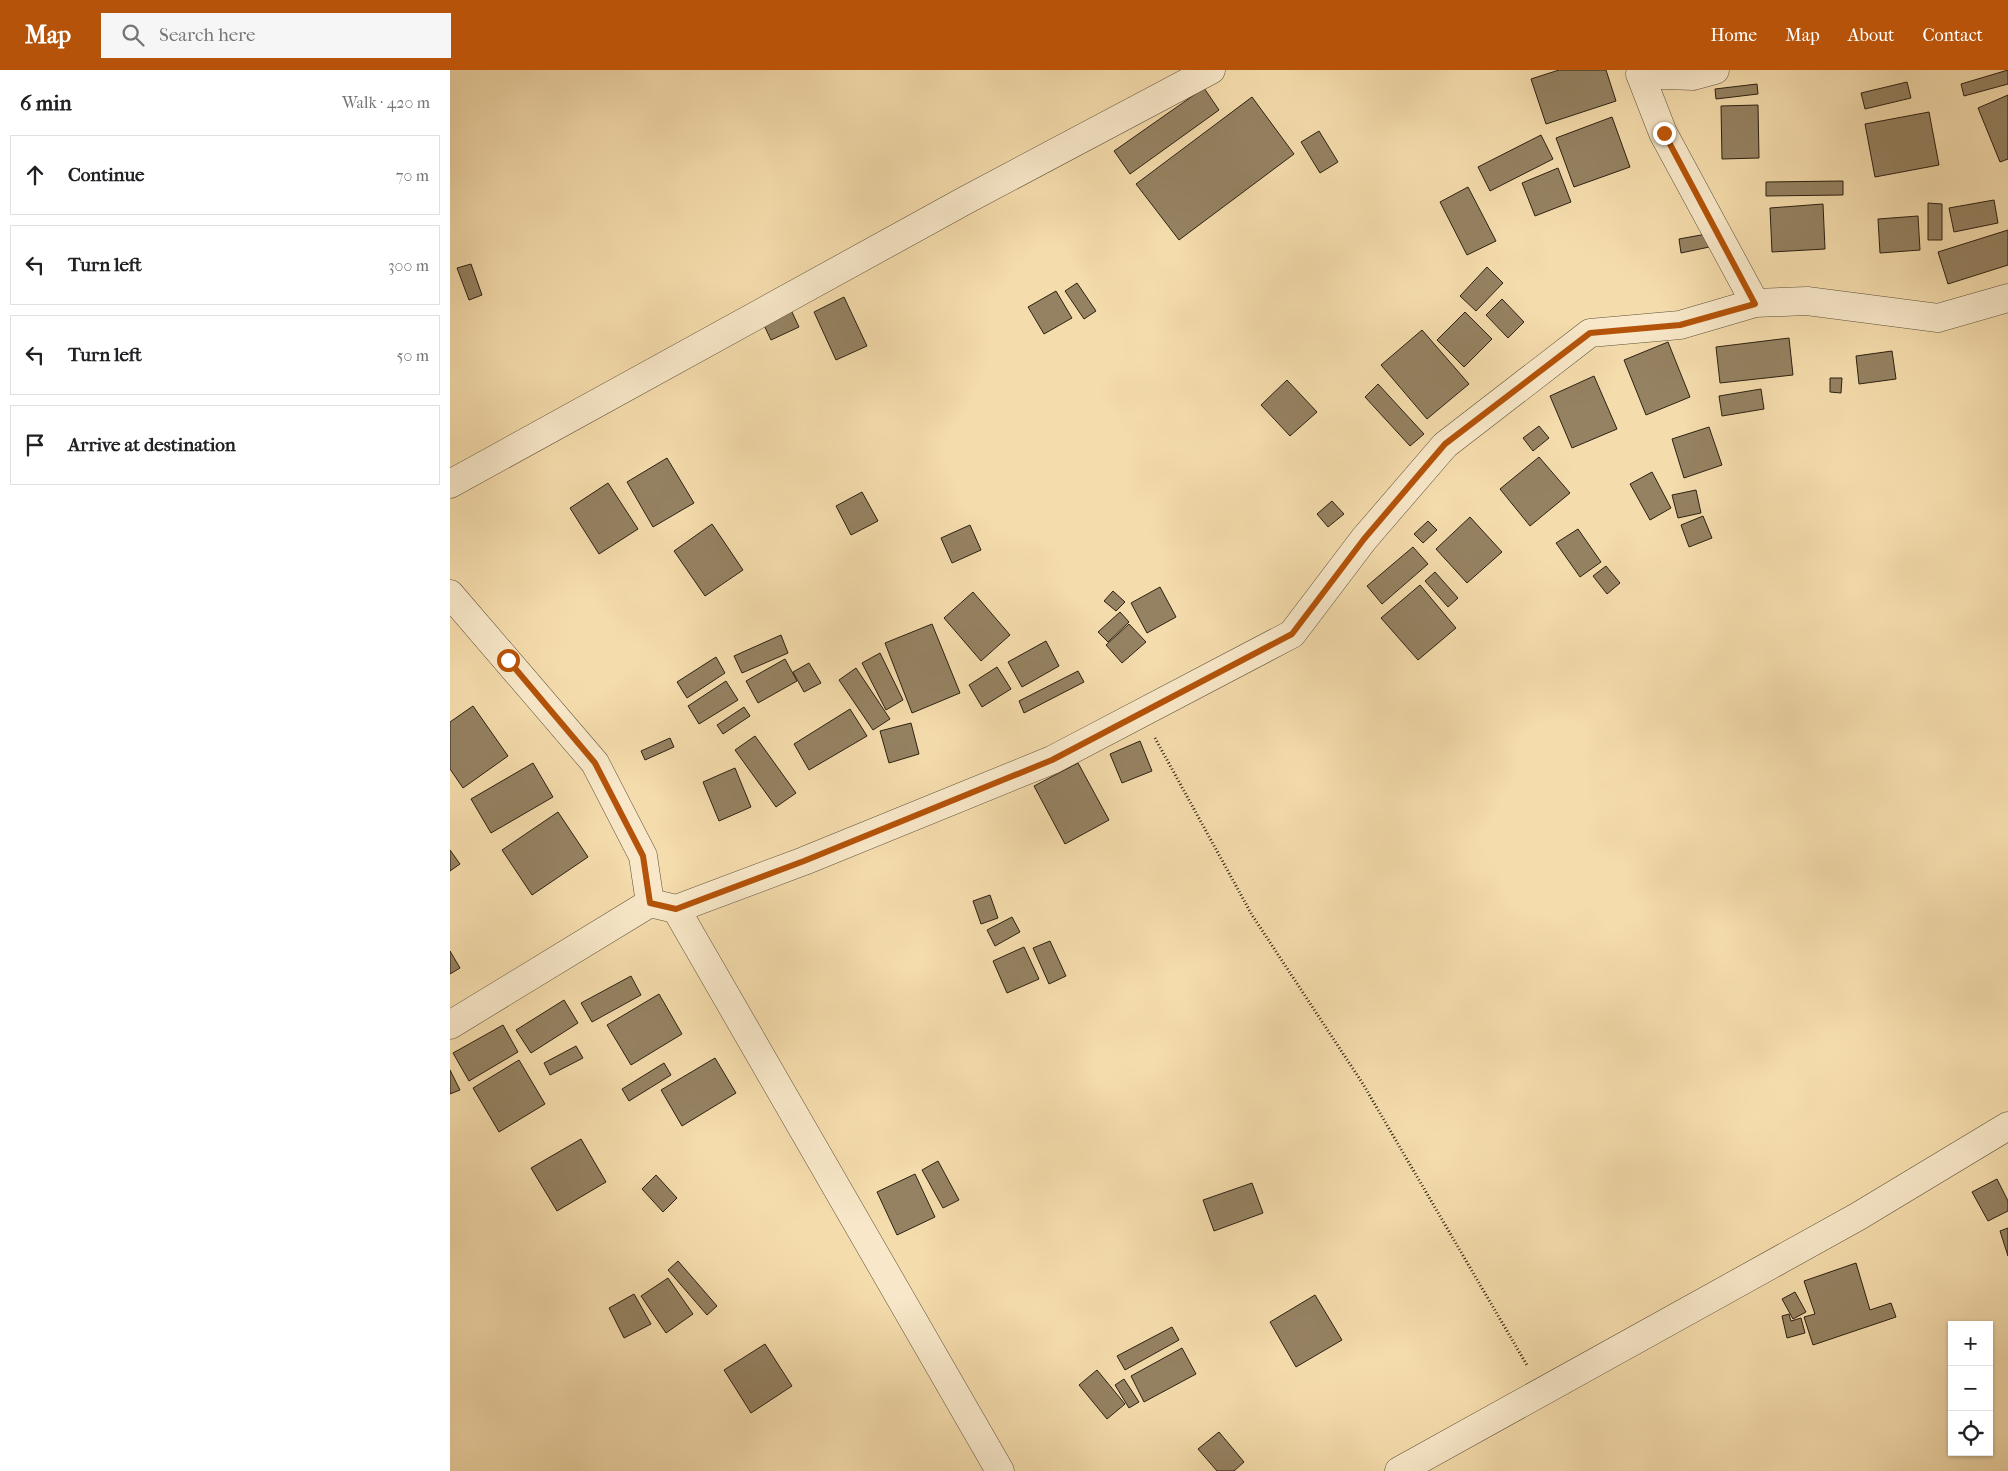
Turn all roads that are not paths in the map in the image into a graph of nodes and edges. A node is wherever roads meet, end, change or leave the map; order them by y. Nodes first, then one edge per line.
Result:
1 (1211, 70) edge
2 (1715, 70) edge
3 (1639, 72) edge
4 (2008, 298) edge
5 (1755, 304) junction
6 (450, 484) edge
7 (450, 594) edge
8 (650, 903) junction
9 (676, 909) junction
10 (450, 1025) edge
11 (2008, 1126) edge
12 (1000, 1471) edge
13 (1399, 1471) edge

1 - 6 street
2 - 3 street
3 - 5 street
4 - 5 street
5 - 9 street
7 - 8 street
8 - 9 street
8 - 10 street
9 - 12 street
11 - 13 street

